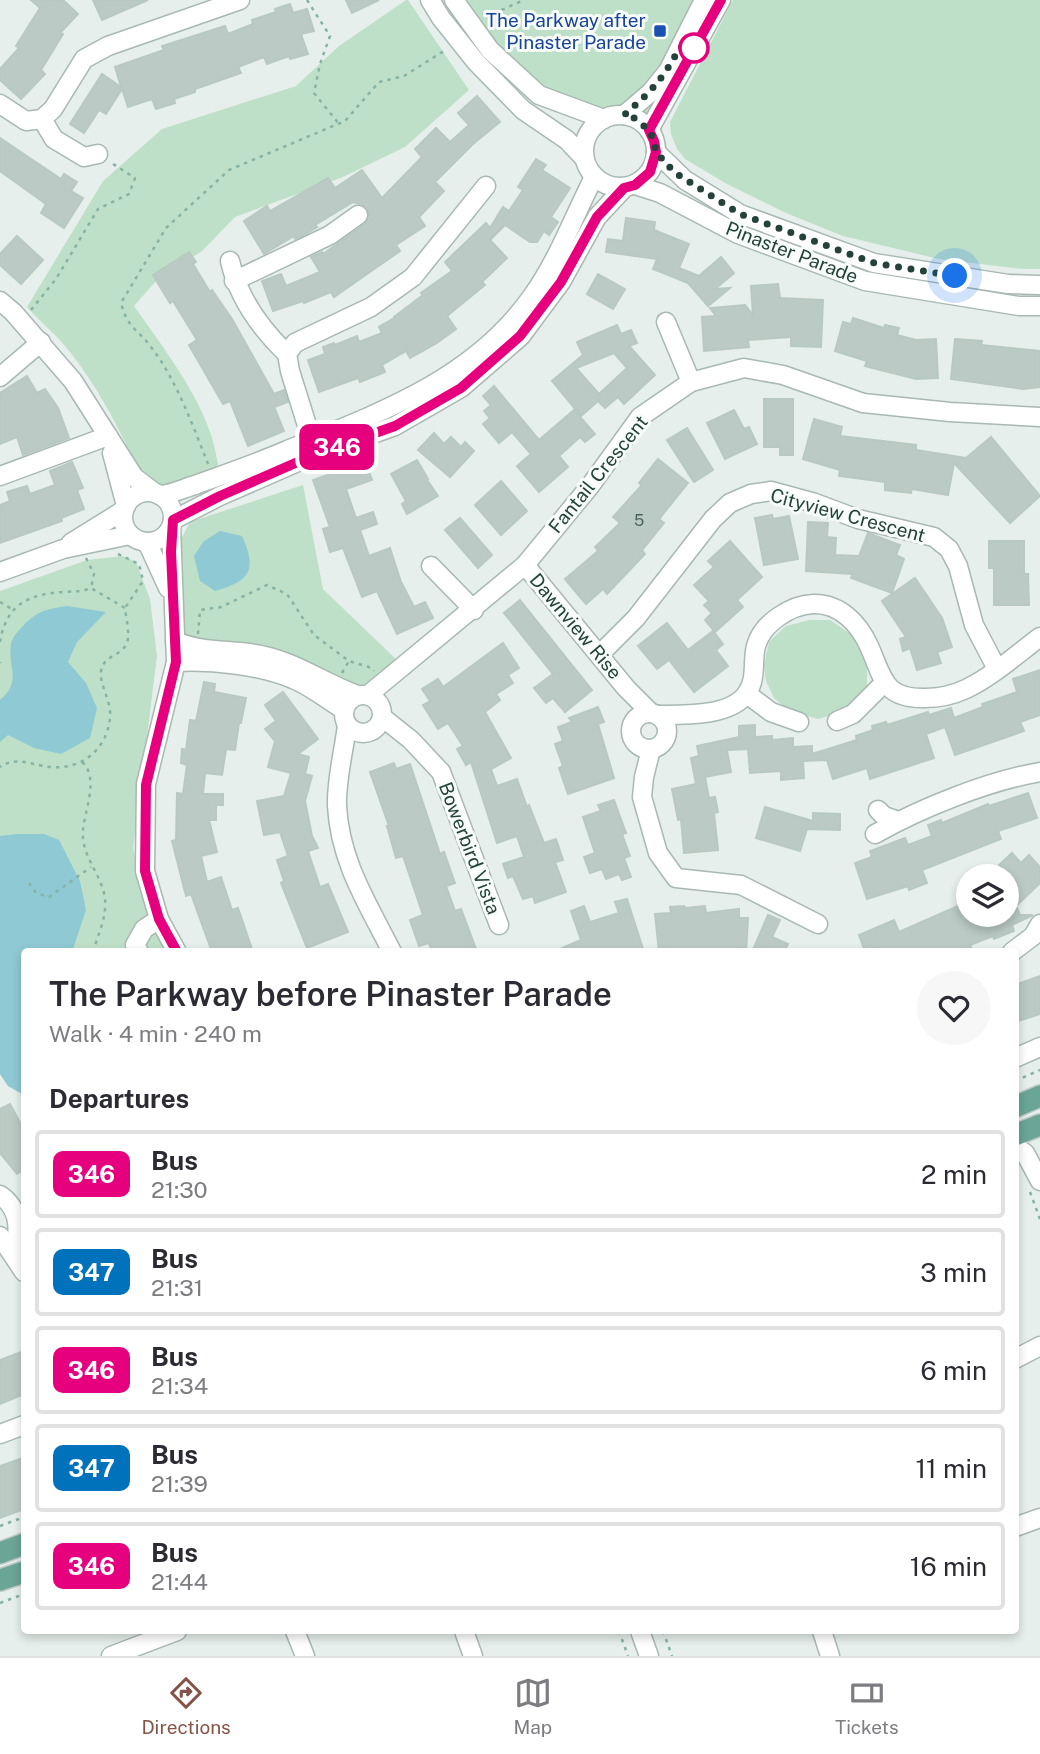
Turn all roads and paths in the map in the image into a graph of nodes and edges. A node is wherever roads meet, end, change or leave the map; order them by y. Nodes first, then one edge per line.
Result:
1 (240, 0) edge
2 (307, 0) edge
3 (430, 0) edge
4 (454, 0) edge
5 (524, 0) edge
6 (704, 0) edge
7 (721, 0) edge
8 (484, 18) dead end
9 (443, 51) dead end
10 (0, 104) edge
11 (624, 115) junction
12 (604, 119) junction
13 (34, 120) junction
14 (339, 124) junction
15 (649, 130) junction
16 (656, 152) junction
17 (98, 154) joint
18 (584, 159) junction
19 (594, 177) junction
20 (486, 186) dead end
21 (629, 186) junction
22 (358, 215) dead end
23 (230, 261) dead end
24 (234, 281) junction
25 (1040, 285) edge
26 (0, 301) edge
27 (1040, 306) edge
28 (21, 320) junction
29 (666, 322) dead end
30 (41, 342) junction
31 (287, 354) junction
32 (0, 377) edge
33 (691, 383) junction
34 (1040, 417) edge
35 (108, 436) junction
36 (314, 447) junction
37 (0, 476) edge
38 (214, 478) junction
39 (157, 494) junction
40 (125, 508) junction
41 (172, 524) junction
42 (130, 535) junction
43 (147, 542) junction
44 (63, 549) junction
45 (115, 553) dead end
46 (95, 555) dead end
47 (525, 565) junction
48 (431, 566) dead end
49 (0, 572) edge
50 (91, 588) junction
51 (0, 602) edge
52 (175, 604) junction
53 (125, 608) junction
54 (12, 610) junction
55 (474, 610) junction
56 (1040, 637) edge
57 (175, 641) junction
58 (0, 642) edge
59 (196, 649) junction
60 (600, 654) junction
61 (176, 662) junction
62 (401, 669) junction
63 (998, 669) junction
64 (884, 683) junction
65 (369, 692) junction
66 (747, 694) junction
67 (382, 714) junction
68 (648, 715) junction
69 (695, 716) junction
70 (837, 721) dead end
71 (799, 722) dead end
72 (356, 725) junction
73 (411, 740) junction
74 (652, 744) junction
75 (82, 762) junction
76 (0, 767) edge
77 (1040, 772) edge
78 (878, 810) dead end
79 (898, 821) junction
80 (874, 834) dead end
81 (91, 867) junction
82 (29, 883) dead end
83 (159, 919) junction
84 (818, 924) dead end
85 (1040, 924) edge
86 (499, 925) dead end
87 (94, 948) edge
88 (137, 948) edge
89 (175, 948) edge
90 (391, 948) edge
91 (1018, 948) edge
92 (1040, 1047) edge
93 (1019, 1056) edge
94 (1040, 1070) edge
95 (1019, 1079) edge
96 (1040, 1096) edge
97 (1019, 1105) edge
98 (1040, 1125) edge
99 (1019, 1133) edge
100 (1019, 1149) edge
101 (1040, 1181) edge
102 (0, 1195) edge
103 (0, 1236) edge
104 (13, 1256) junction
105 (21, 1268) edge
106 (1040, 1346) edge
107 (1019, 1358) edge
108 (21, 1426) edge
109 (0, 1434) edge
110 (21, 1518) edge
111 (1040, 1518) edge
112 (0, 1526) edge
113 (1019, 1526) edge
114 (21, 1545) edge
115 (0, 1553) edge
116 (21, 1573) edge
117 (0, 1580) edge
118 (21, 1595) edge
119 (0, 1603) edge
120 (169, 1634) edge
121 (296, 1634) edge
122 (465, 1634) edge
123 (620, 1634) edge
124 (641, 1634) edge
125 (664, 1634) edge
126 (822, 1634) edge
127 (826, 1655) edge
128 (111, 1656) edge
129 (304, 1656) edge
130 (473, 1656) edge
131 (628, 1656) edge
132 (649, 1656) edge
133 (672, 1656) edge

1 - 13 street
2 - 14 path
3 - 18 street
4 - 12 street
5 - 8 path
6 - 11 street
7 - 15 street
9 - 14 path
10 - 13 street
11 - 12 street
11 - 15 street
12 - 18 street
13 - 17 street
14 - 38 path
15 - 16 street
16 - 21 street
16 - 25 street, Pinaster Parade
17 - 28 path
18 - 19 street
19 - 21 street
19 - 36 street
20 - 31 street
21 - 27 street, Pinaster Parade
21 - 36 street
22 - 24 street
23 - 24 street
24 - 31 street
26 - 28 street
28 - 30 street
29 - 33 street
30 - 32 street
30 - 35 street
31 - 36 street
33 - 34 street, Fantail Crescent
33 - 47 street, Fantail Crescent
35 - 37 street
35 - 39 street
35 - 40 street
36 - 38 street
36 - 41 street
38 - 39 street
39 - 40 street
39 - 41 street
40 - 42 street
40 - 44 street
41 - 43 street
41 - 52 street
42 - 43 street
42 - 44 street
43 - 52 street
44 - 49 street
45 - 53 path
46 - 50 path
47 - 55 street, Fantail Crescent
47 - 60 street, Dawnview Rise
48 - 55 street
50 - 53 path
50 - 54 path
51 - 54 path
52 - 57 street
53 - 75 path
54 - 58 path
55 - 62 street, Fantail Crescent
56 - 63 street
57 - 59 street
57 - 61 street
59 - 65 street
59 - 65 path
60 - 63 street, Cityview Crescent
60 - 68 street, Dawnview Rise
61 - 72 street
61 - 83 street
62 - 65 street, Fantail Crescent
62 - 67 street, Fantail Crescent
63 - 64 street
64 - 66 street
64 - 70 street
65 - 67 street, Bowerbird Vista
65 - 72 street, Fantail Crescent
66 - 69 street
66 - 71 street
67 - 72 street, Fantail Crescent
67 - 73 street, Bowerbird Vista
68 - 69 street
68 - 74 street
68 - 74 street
69 - 74 street
72 - 73 street
72 - 90 street
73 - 86 street, Bowerbird Vista
74 - 84 street
75 - 76 path
75 - 81 path
77 - 79 street
78 - 79 street
79 - 80 street
81 - 82 path
81 - 87 path
83 - 88 street
83 - 89 street
85 - 91 street
92 - 93 street
94 - 95 path
96 - 97 main road
98 - 99 main road
100 - 101 street
102 - 104 street
103 - 104 street
104 - 105 street
106 - 107 street
108 - 109 street
110 - 112 path
111 - 113 street
114 - 115 main road
116 - 117 main road
118 - 119 path
120 - 128 street
121 - 129 street
122 - 130 street
123 - 131 path
124 - 132 street
125 - 133 path
126 - 127 street

